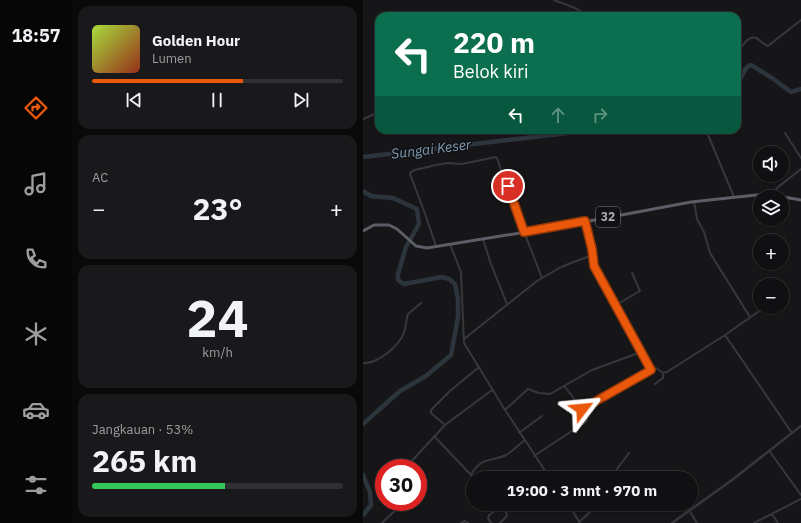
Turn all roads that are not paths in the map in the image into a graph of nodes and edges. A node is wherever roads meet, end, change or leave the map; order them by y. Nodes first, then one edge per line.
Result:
1 (554, 0) edge
2 (582, 12) edge
3 (801, 20) edge
4 (741, 48) edge
5 (375, 114) edge
6 (363, 119) edge
7 (785, 133) dead end
8 (708, 134) edge
9 (801, 158) edge
10 (801, 169) edge
11 (776, 190) edge
12 (753, 196) edge
13 (735, 197) junction
14 (789, 198) edge
15 (801, 200) edge
16 (694, 201) junction
17 (585, 221) junction
18 (363, 231) edge
19 (524, 232) junction
20 (483, 238) junction
21 (449, 243) junction
22 (436, 246) junction
23 (593, 255) junction
24 (632, 273) dead end
25 (542, 278) junction
26 (421, 303) dead end
27 (507, 304) junction
28 (615, 306) junction
29 (754, 314) edge
30 (750, 317) junction
31 (725, 335) junction
32 (463, 339) junction
33 (641, 352) junction
34 (363, 363) edge
35 (479, 367) junction
36 (651, 370) junction
37 (663, 373) junction
38 (655, 384) dead end
39 (565, 387) junction
40 (492, 390) junction
41 (582, 409) junction
42 (505, 410) junction
43 (542, 416) dead end
44 (445, 425) junction
45 (801, 426) edge
46 (519, 433) junction
47 (792, 434) junction
48 (434, 436) junction
49 (524, 441) junction
50 (770, 452) junction
51 (629, 453) dead end
52 (534, 456) junction
53 (413, 459) edge
54 (467, 471) edge
55 (473, 471) edge
56 (545, 471) edge
57 (616, 471) edge
58 (801, 495) edge
59 (801, 499) edge
60 (698, 504) edge
61 (395, 511) edge
62 (494, 511) edge
63 (506, 511) edge
64 (572, 511) edge
65 (592, 511) edge
66 (688, 511) edge
67 (690, 511) edge
68 (772, 514) junction
69 (382, 523) edge
70 (461, 523) edge
71 (468, 523) edge
72 (491, 523) edge
73 (500, 523) edge
74 (580, 523) edge
75 (672, 523) edge
76 (697, 523) edge
77 (754, 523) edge
78 (778, 523) edge

1 - 2 street
3 - 4 street
5 - 6 street
7 - 9 street
8 - 13 street
10 - 11 street
12 - 13 highway, 32
13 - 16 highway, 32
14 - 15 highway, 32
16 - 17 highway, 32
16 - 30 street
17 - 19 highway, 32
17 - 23 street
18 - 22 highway, 32
19 - 20 highway, 32
19 - 22 street
19 - 25 street
20 - 21 highway, 32
20 - 27 street
21 - 22 highway, 32
21 - 32 street
23 - 25 street
23 - 28 street
24 - 28 street
25 - 27 street
26 - 34 street
27 - 32 street
28 - 33 street
29 - 30 street
30 - 31 street
31 - 37 street
31 - 47 street
32 - 35 street
33 - 36 street
33 - 39 street
35 - 40 street
35 - 44 street
36 - 37 street
36 - 41 street
37 - 38 street
39 - 41 street
39 - 42 street
40 - 42 street
40 - 44 street
41 - 52 street
42 - 46 street
43 - 46 street
44 - 48 street
45 - 47 street
46 - 49 street
47 - 50 street
48 - 53 street
48 - 54 street
49 - 52 street
49 - 55 street
50 - 58 street
50 - 60 street
51 - 57 street
52 - 56 street
59 - 68 street
61 - 69 street
62 - 72 street
63 - 73 street
64 - 74 street
65 - 74 street
66 - 75 street
67 - 76 street
68 - 77 street
68 - 78 street
70 - 71 street

